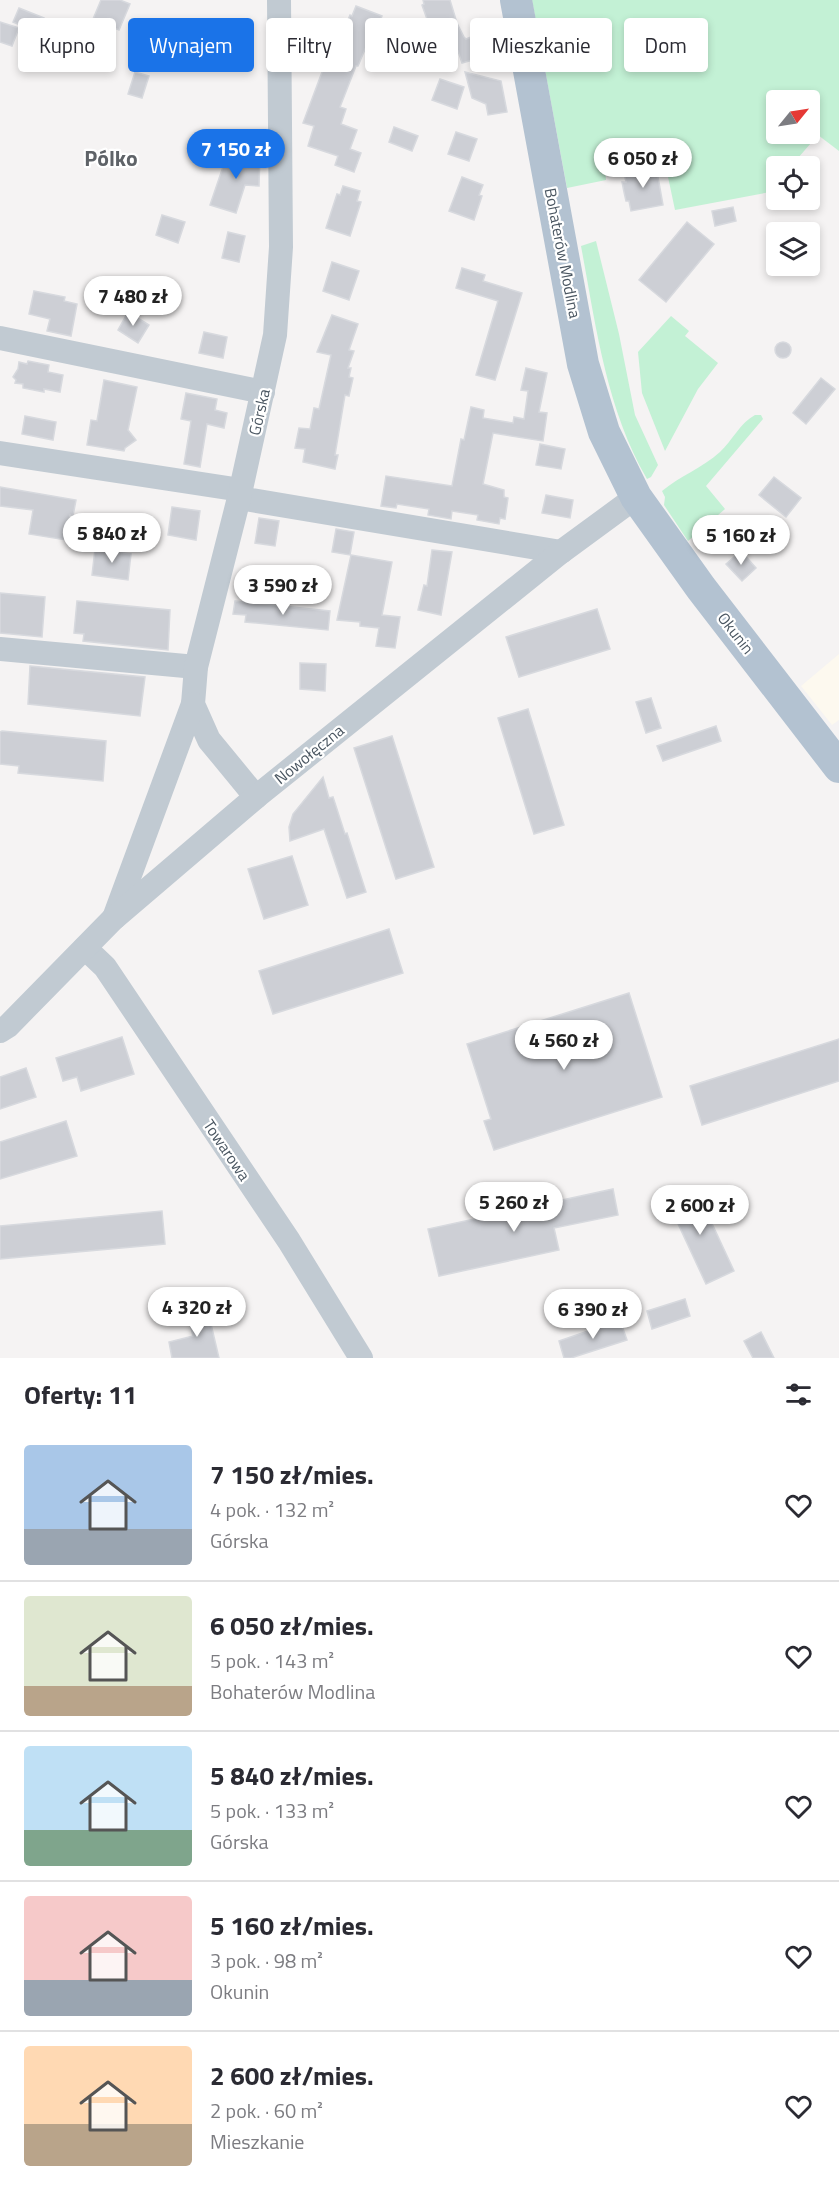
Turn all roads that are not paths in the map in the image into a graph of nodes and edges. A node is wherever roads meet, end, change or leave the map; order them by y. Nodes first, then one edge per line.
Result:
1 (279, 0) edge
2 (516, 0) edge
3 (0, 338) edge
4 (263, 392) junction
5 (0, 453) edge
6 (240, 494) junction
7 (636, 497) junction
8 (561, 552) junction
9 (0, 649) edge
10 (196, 667) junction
11 (193, 704) junction
12 (834, 750) edge
13 (256, 797) junction
14 (113, 919) junction
15 (85, 948) junction
16 (0, 1031) edge
17 (361, 1358) edge

1 - 4 street, Górska
2 - 7 main road, Bohaterów Modlina
3 - 4 street
4 - 6 street, Górska
5 - 6 street
6 - 8 street
6 - 10 street, Górska
7 - 8 street, Nowołęczna
7 - 12 main road, Okunin
8 - 13 street, Nowołęczna
9 - 10 street
10 - 11 street, Górska
11 - 13 street, Górska
11 - 14 street
13 - 14 street, Nowołęczna
14 - 15 street, Nowołęczna
15 - 16 street, Nowołęczna
15 - 17 street, Towarowa

